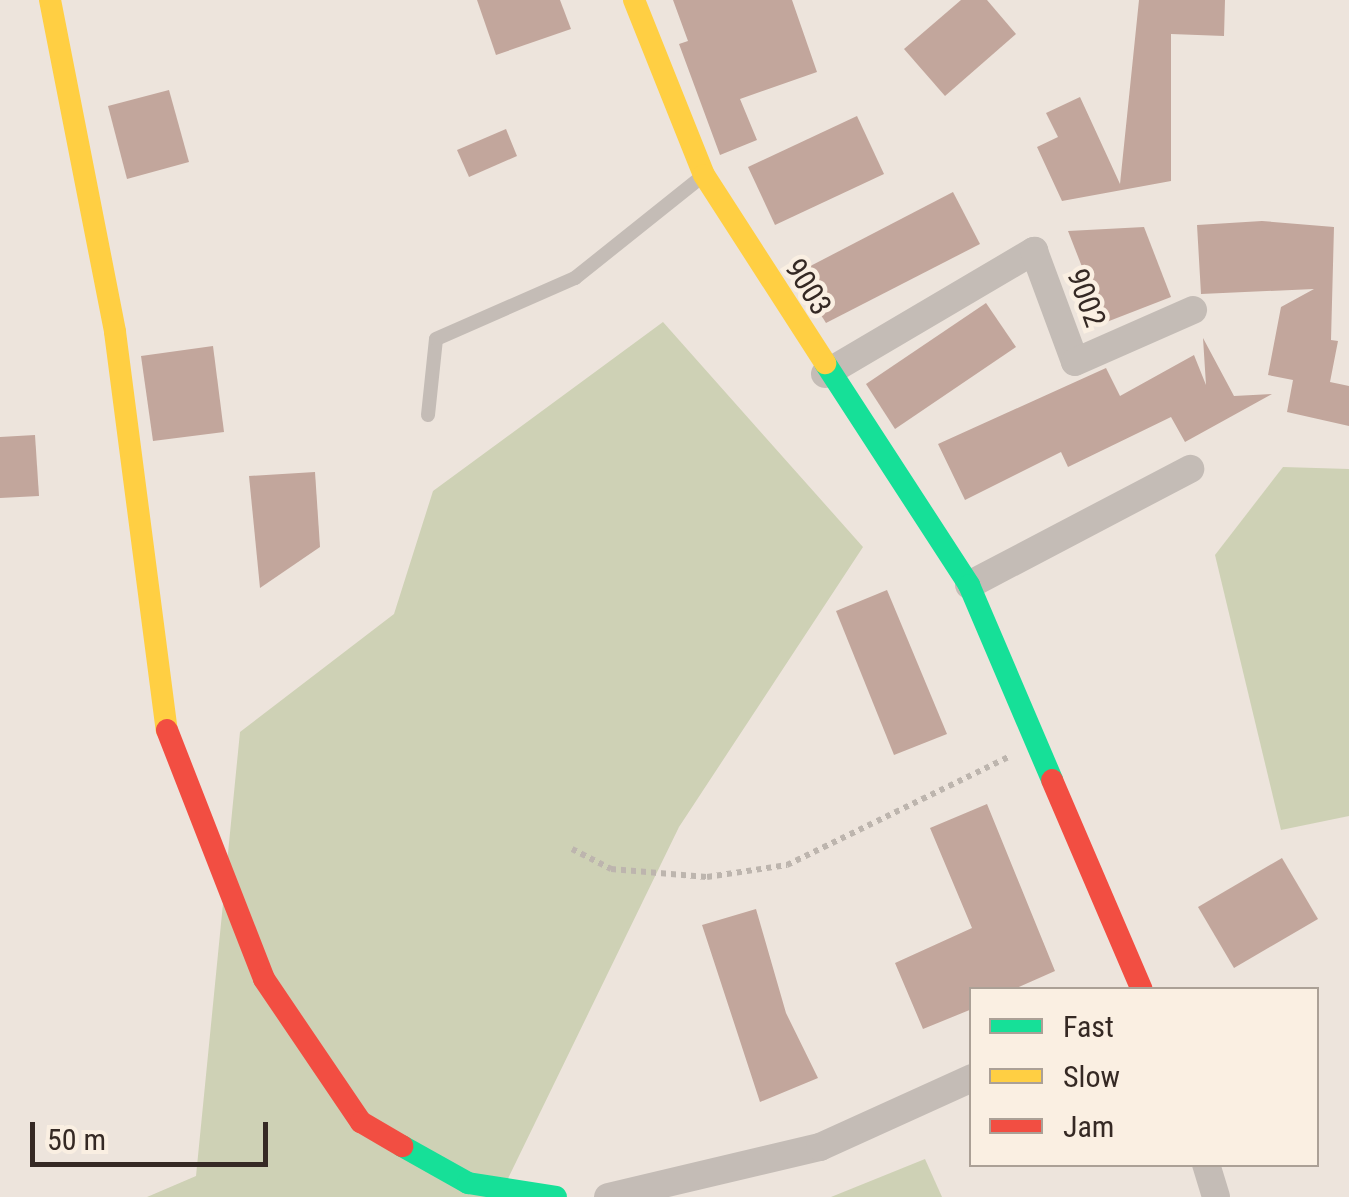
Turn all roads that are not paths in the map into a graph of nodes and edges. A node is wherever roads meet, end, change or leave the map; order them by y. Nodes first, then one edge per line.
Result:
1 (50, 0) edge
2 (634, 0) edge
3 (704, 175) junction
4 (1194, 310) dead end
5 (825, 374) junction
6 (428, 415) dead end
7 (1190, 469) dead end
8 (969, 585) junction
9 (1141, 987) edge
10 (969, 1079) edge
11 (1207, 1167) edge
12 (556, 1197) edge
13 (608, 1197) edge
14 (1216, 1197) edge

1 - 12 street
2 - 3 street, 9003
3 - 5 street, 9003
3 - 6 lane
4 - 5 street, 9002
5 - 8 street, 9003
7 - 8 street
8 - 9 street, 9003
10 - 13 street
11 - 14 street

